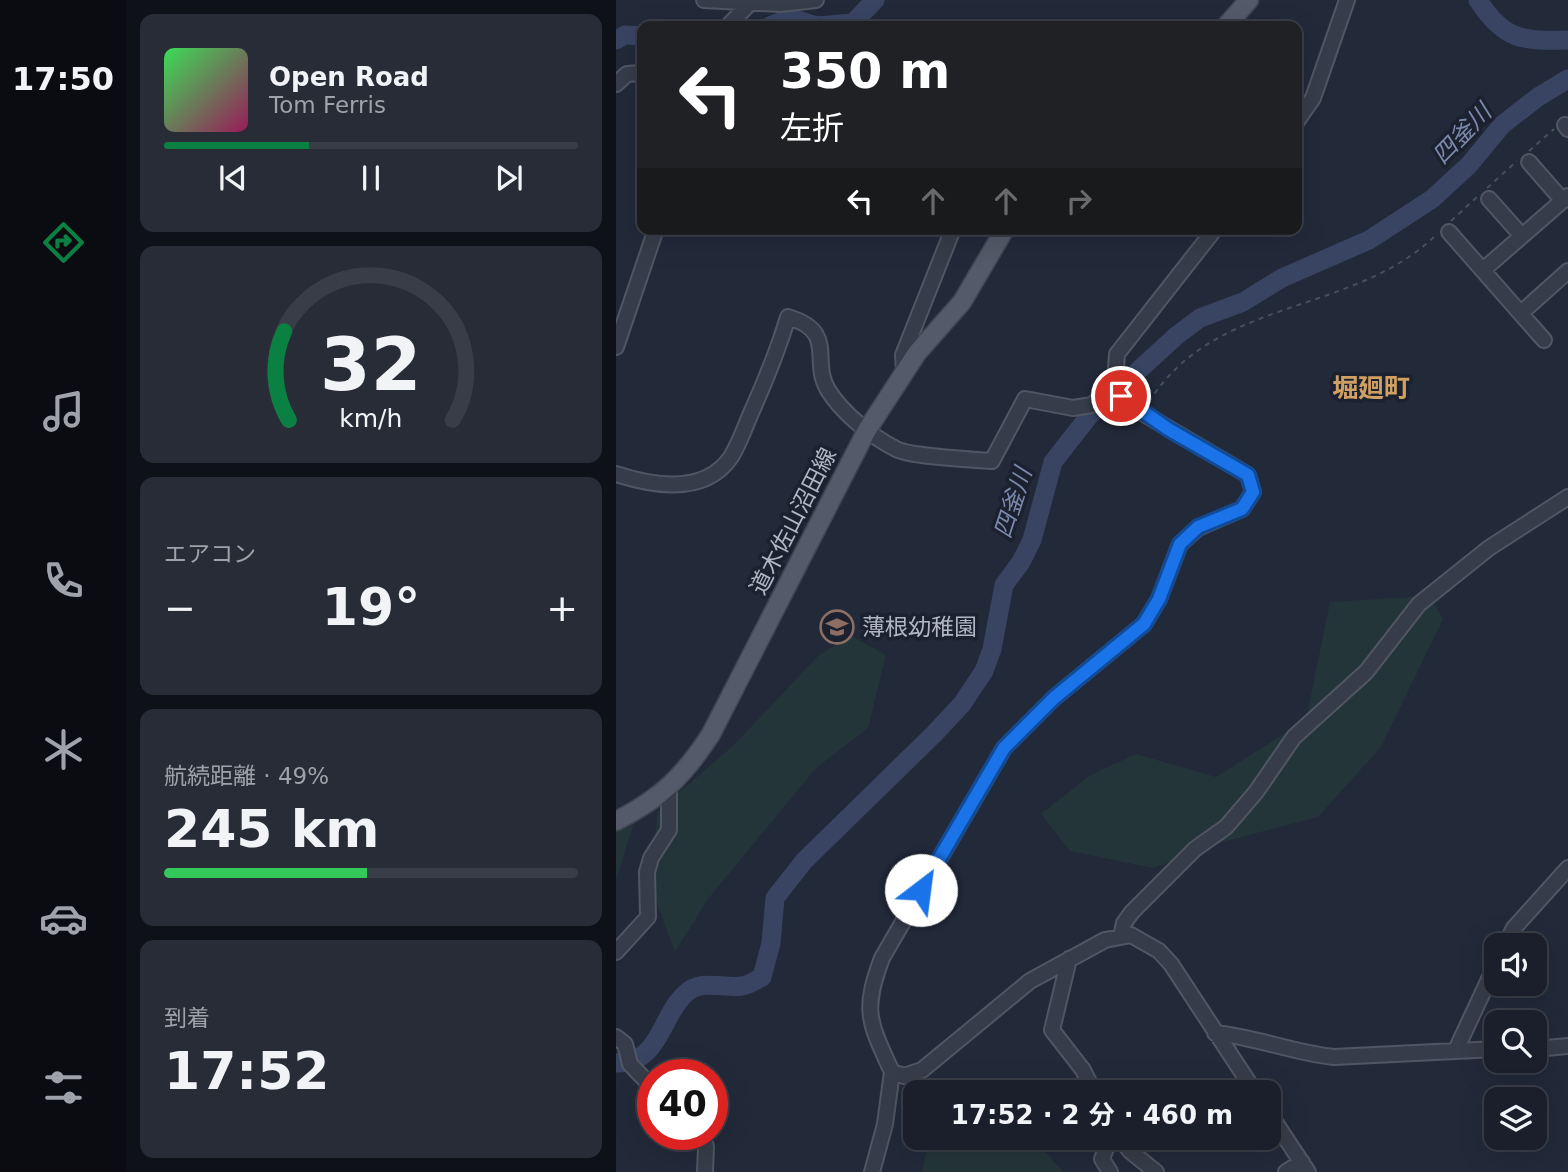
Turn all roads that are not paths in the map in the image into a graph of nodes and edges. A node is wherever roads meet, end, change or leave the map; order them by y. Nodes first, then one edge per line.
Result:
1 (704, 0) edge
2 (816, 0) edge
3 (1249, 0) edge
4 (1347, 0) edge
5 (753, 1) edge
6 (733, 21) edge
7 (1230, 21) edge
8 (637, 73) edge
9 (616, 84) edge
10 (1302, 114) edge
11 (1525, 157) road end
12 (1565, 198) edge
13 (1489, 199) dead end
14 (1446, 229) road end
15 (654, 235) edge
16 (951, 235) edge
17 (1001, 235) edge
18 (1210, 235) edge
19 (1522, 236) junction
20 (1483, 270) junction
21 (1568, 271) edge
22 (1521, 313) junction
23 (1544, 340) dead end
24 (616, 348) edge
25 (904, 371) junction
26 (1115, 382) junction
27 (867, 430) junction
28 (616, 474) edge
29 (1568, 497) edge
30 (669, 787) junction
31 (616, 821) edge
32 (1568, 867) edge
33 (1511, 933) edge
34 (1121, 937) junction
35 (616, 952) edge
36 (1069, 959) junction
37 (1484, 990) edge
38 (1215, 1033) junction
39 (616, 1037) edge
40 (1568, 1046) edge
41 (1547, 1048) edge
42 (1484, 1049) edge
43 (1456, 1050) junction
44 (637, 1071) edge
45 (892, 1072) junction
46 (1088, 1080) edge
47 (1247, 1080) edge
48 (1281, 1131) edge
49 (706, 1150) edge
50 (1105, 1150) edge
51 (1129, 1150) edge
52 (1305, 1167) edge
53 (705, 1172) edge
54 (873, 1172) edge
55 (1111, 1172) edge
56 (1156, 1172) edge
57 (1286, 1172) edge

1 - 5 street
2 - 5 street
3 - 7 main road
4 - 10 street
5 - 6 street
8 - 9 street
11 - 12 street
12 - 19 street
13 - 19 street
14 - 20 street
15 - 24 street
16 - 25 street
17 - 25 main road, 道木佐山沼田線
18 - 26 street
19 - 20 street
20 - 22 street
21 - 22 street
22 - 23 street
25 - 27 main road, 道木佐山沼田線
26 - 27 street
26 - 45 street
27 - 28 street
27 - 30 main road, 道木佐山沼田線
29 - 34 street
30 - 31 main road, 道木佐山沼田線
30 - 35 street
32 - 33 street
34 - 36 street
34 - 38 street
36 - 45 street
36 - 46 street
37 - 43 street
38 - 43 street
38 - 47 street
39 - 44 street
40 - 41 street
42 - 43 street
45 - 54 street
48 - 52 street
49 - 53 street
50 - 55 street
51 - 56 street
52 - 57 street

